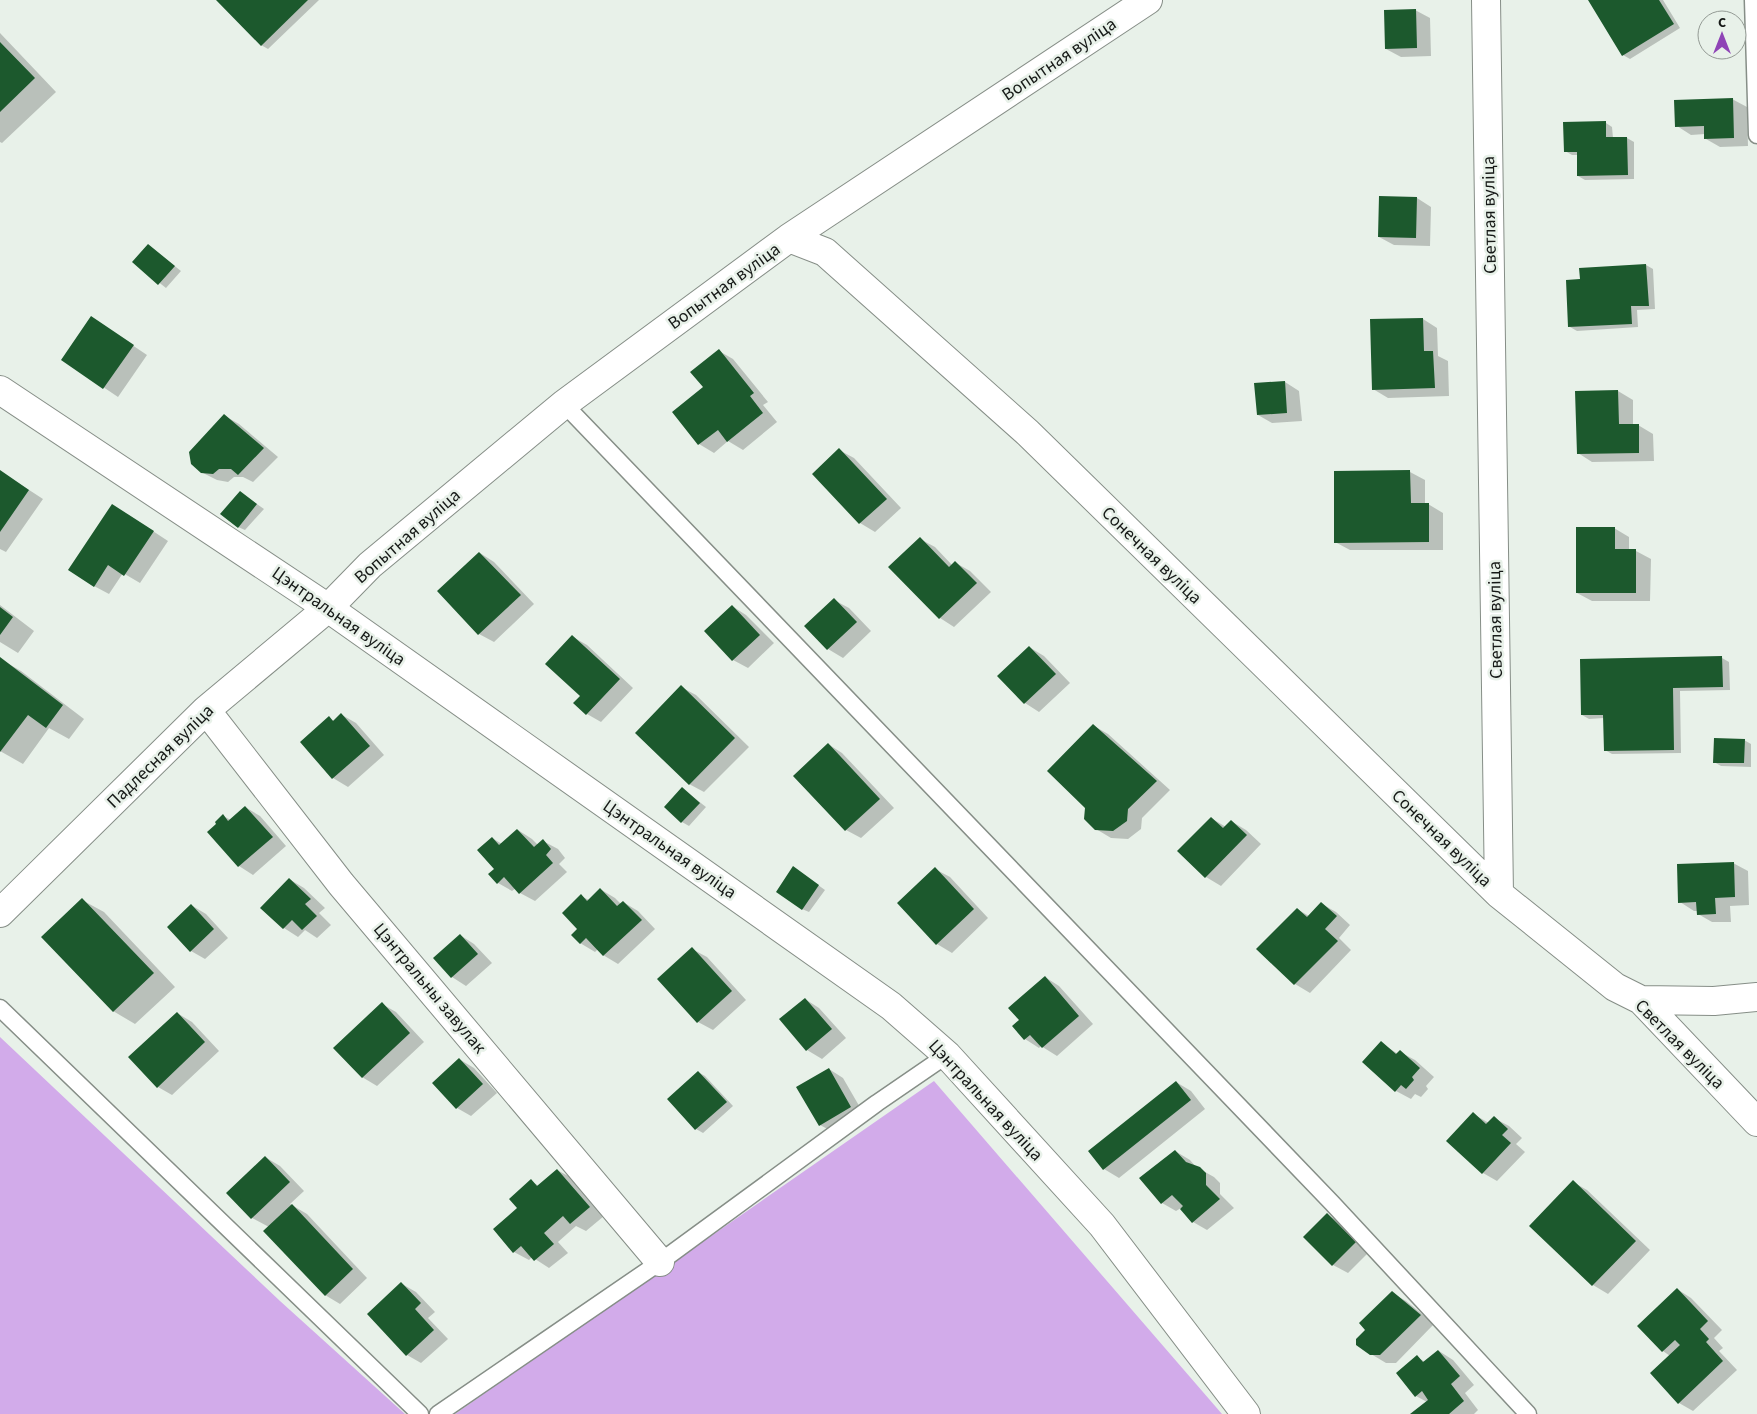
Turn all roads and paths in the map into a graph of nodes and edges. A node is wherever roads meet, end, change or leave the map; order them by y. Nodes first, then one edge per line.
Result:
1 (1148, 0) edge
2 (1486, 0) edge
3 (1753, 0) edge
4 (1757, 135) edge
5 (789, 238) junction
6 (0, 390) edge
7 (564, 404) junction
8 (328, 608) junction
9 (206, 710) junction
10 (1499, 894) junction
11 (0, 913) edge
12 (1757, 997) edge
13 (1641, 1000) junction
14 (0, 1008) edge
15 (947, 1055) junction
16 (1757, 1122) edge
17 (660, 1262) junction
18 (420, 1414) edge
19 (438, 1414) edge
20 (1246, 1414) edge
21 (1528, 1414) edge

1 - 5 street, Вопытная вуліца
2 - 10 street, Светлая вуліца
3 - 4 lane
5 - 7 street, Вопытная вуліца
5 - 10 street, Сонечная вуліца
6 - 8 street, Цэнтральная вуліца
7 - 8 street, Вопытная вуліца
7 - 21 lane
8 - 9 street, Падлесная вуліца
8 - 15 street, Цэнтральная вуліца
9 - 11 street, Падлесная вуліца
9 - 17 street, Цэнтральны завулак
10 - 13 street, Светлая вуліца
12 - 13 street
13 - 16 street, Светлая вуліца
14 - 18 lane
15 - 17 lane
15 - 20 street, Цэнтральная вуліца
17 - 19 lane

